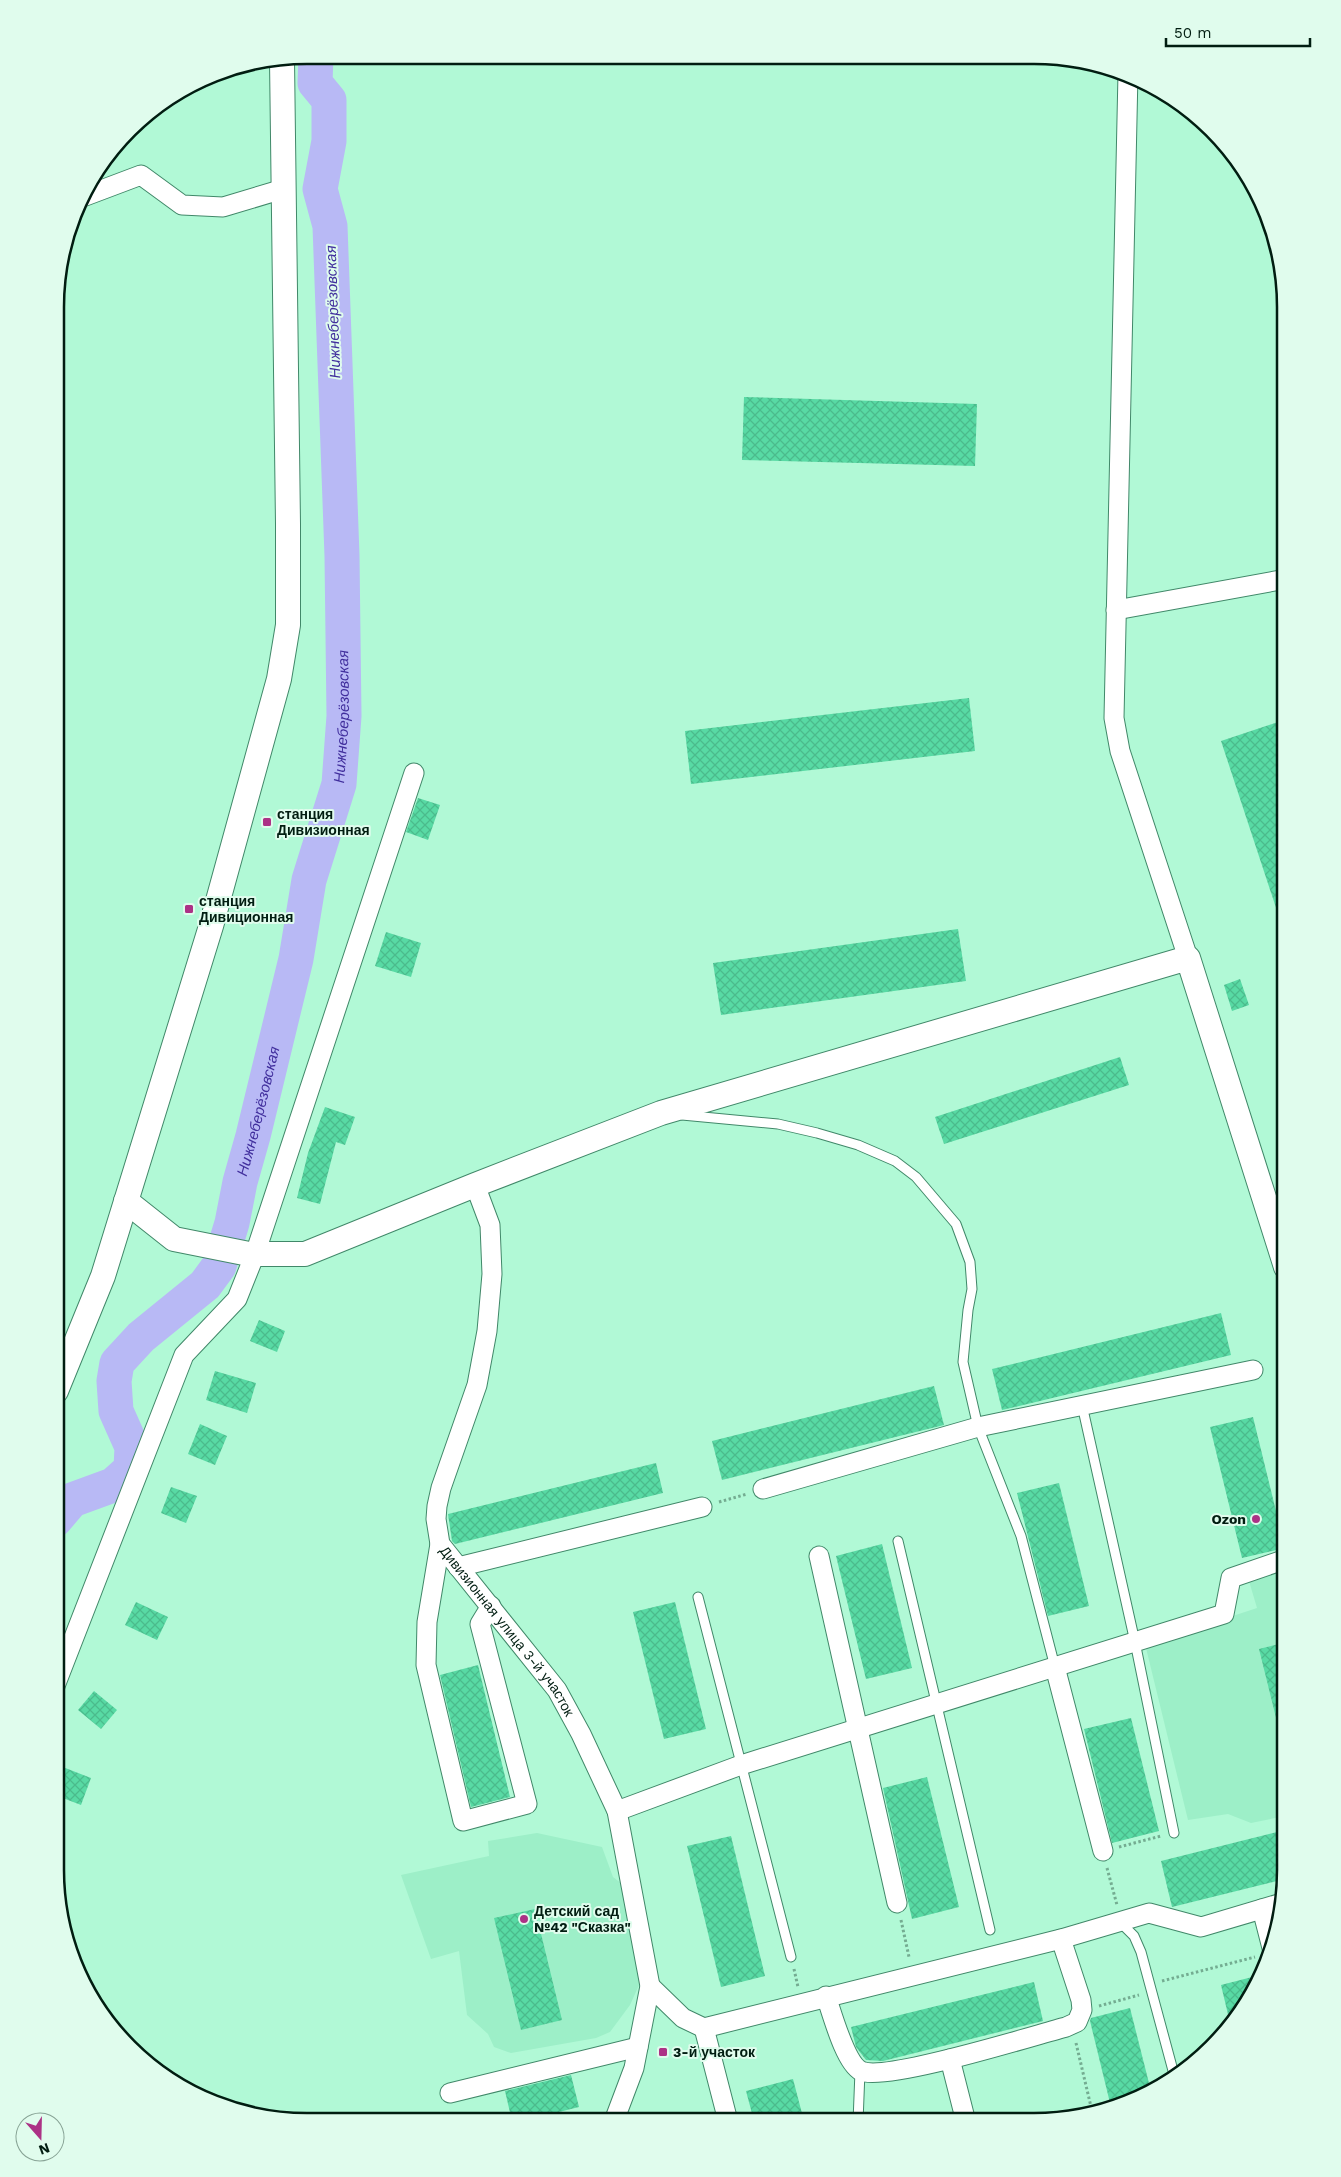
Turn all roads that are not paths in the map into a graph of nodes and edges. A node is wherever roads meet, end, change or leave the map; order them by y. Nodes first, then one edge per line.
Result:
1 (282, 65) edge
2 (1128, 82) edge
3 (283, 189) junction
4 (92, 194) edge
5 (1277, 581) edge
6 (1116, 610) junction
7 (414, 773) dead end
8 (1188, 958) junction
9 (662, 1113) junction
10 (475, 1184) junction
11 (126, 1201) junction
12 (1277, 1239) edge
13 (255, 1254) junction
14 (1253, 1370) dead end
15 (64, 1371) edge
16 (1082, 1405) junction
17 (978, 1427) junction
18 (763, 1489) road end
19 (702, 1507) road end
20 (898, 1541) dead end
21 (440, 1544) junction
22 (819, 1556) dead end
23 (1277, 1562) edge
24 (458, 1567) junction
25 (698, 1598) dead end
26 (491, 1606) junction
27 (1135, 1642) junction
28 (64, 1663) edge
29 (1055, 1667) junction
30 (936, 1704) junction
31 (858, 1728) junction
32 (742, 1765) junction
33 (617, 1811) junction
34 (1174, 1833) road end
35 (1103, 1851) road end
36 (897, 1903) road end
37 (1275, 1905) edge
38 (1262, 1909) junction
39 (1121, 1923) junction
40 (990, 1930) dead end
41 (1061, 1939) junction
42 (1266, 1941) edge
43 (790, 1957) road end
44 (650, 1986) junction
45 (826, 1996) junction
46 (704, 2028) junction
47 (638, 2047) junction
48 (950, 2059) junction
49 (1173, 2069) edge
50 (860, 2071) junction
51 (450, 2093) dead end
52 (617, 2113) edge
53 (726, 2113) edge
54 (858, 2113) edge
55 (964, 2113) edge

1 - 3 street
2 - 6 street
3 - 4 street
3 - 11 street
5 - 6 street
6 - 8 street
7 - 13 street
8 - 9 street
8 - 12 street
9 - 10 street
9 - 17 lane
10 - 13 street
10 - 21 street, Дивизионная улица 3-й участок
11 - 13 street
11 - 15 street
13 - 28 street
14 - 16 street
16 - 17 street
16 - 27 lane
17 - 18 street
17 - 29 lane
19 - 24 street
20 - 30 lane
21 - 24 street, Дивизионная улица 3-й участок
21 - 26 street
22 - 31 street
23 - 27 street
24 - 26 street, Дивизионная улица 3-й участок
25 - 32 lane
26 - 33 street, Дивизионная улица 3-й участок
27 - 29 street
27 - 34 lane
29 - 30 street
29 - 35 street
30 - 31 street
30 - 40 lane
31 - 32 street
31 - 36 street
32 - 33 street
32 - 43 lane
33 - 44 street, Дивизионная улица 3-й участок
37 - 38 street
38 - 39 street
38 - 42 street
39 - 41 street
39 - 49 lane
41 - 45 street
41 - 48 street
44 - 46 street
44 - 47 street
45 - 46 street
45 - 50 street
46 - 53 street
47 - 51 street
47 - 52 street
48 - 50 street
48 - 55 street
50 - 54 lane

